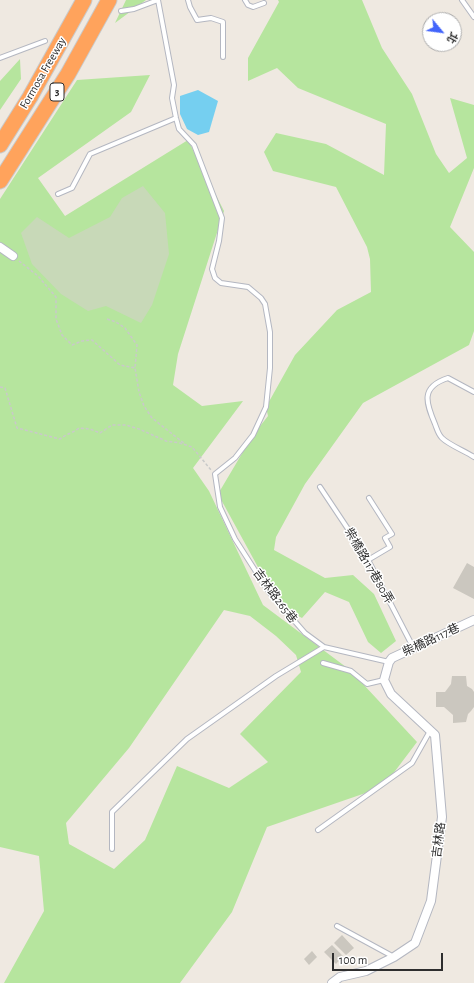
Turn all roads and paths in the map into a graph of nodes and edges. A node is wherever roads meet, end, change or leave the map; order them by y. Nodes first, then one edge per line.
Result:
1 (84, 0) edge
2 (109, 0) edge
3 (158, 0) edge
4 (188, 0) edge
5 (245, 0) edge
6 (462, 0) edge
7 (264, 3) dead end
8 (121, 11) dead end
9 (474, 17) edge
10 (45, 41) dead end
11 (223, 57) dead end
12 (0, 58) edge
13 (176, 118) junction
14 (0, 145) edge
15 (0, 181) edge
16 (58, 194) dead end
17 (0, 247) edge
18 (13, 256) joint
19 (107, 320) dead end
20 (135, 368) junction
21 (0, 387) edge
22 (474, 392) edge
23 (187, 445) junction
24 (474, 457) edge
25 (215, 474) junction
26 (320, 487) dead end
27 (369, 498) dead end
28 (368, 560) junction
29 (474, 620) edge
30 (413, 647) junction
31 (324, 648) junction
32 (389, 662) junction
33 (323, 663) dead end
34 (384, 680) junction
35 (430, 730) junction
36 (318, 830) dead end
37 (112, 848) dead end
38 (337, 926) dead end
39 (394, 957) junction
40 (332, 983) edge

1 - 14 highway, Formosa Freeway / 3
2 - 15 highway, Formosa Freeway / 3
3 - 8 lane
3 - 13 lane
4 - 11 lane
5 - 7 lane
6 - 9 lane
10 - 12 lane
13 - 16 lane
13 - 25 lane
17 - 18 street
18 - 20 path
19 - 20 path
20 - 23 path
21 - 23 path
22 - 24 lane
23 - 25 path
25 - 31 lane, 吉林路265巷
26 - 28 lane, 柴橋路117巷80弄
27 - 28 lane
28 - 30 lane, 柴橋路117巷80弄
29 - 30 street, 柴橋路117巷
30 - 32 street, 柴橋路117巷
31 - 32 lane, 吉林路265巷
31 - 37 lane
32 - 34 street
33 - 34 lane
34 - 35 street, 吉林路
35 - 36 lane
35 - 39 street, 吉林路
38 - 39 lane
39 - 40 street, 吉林路

